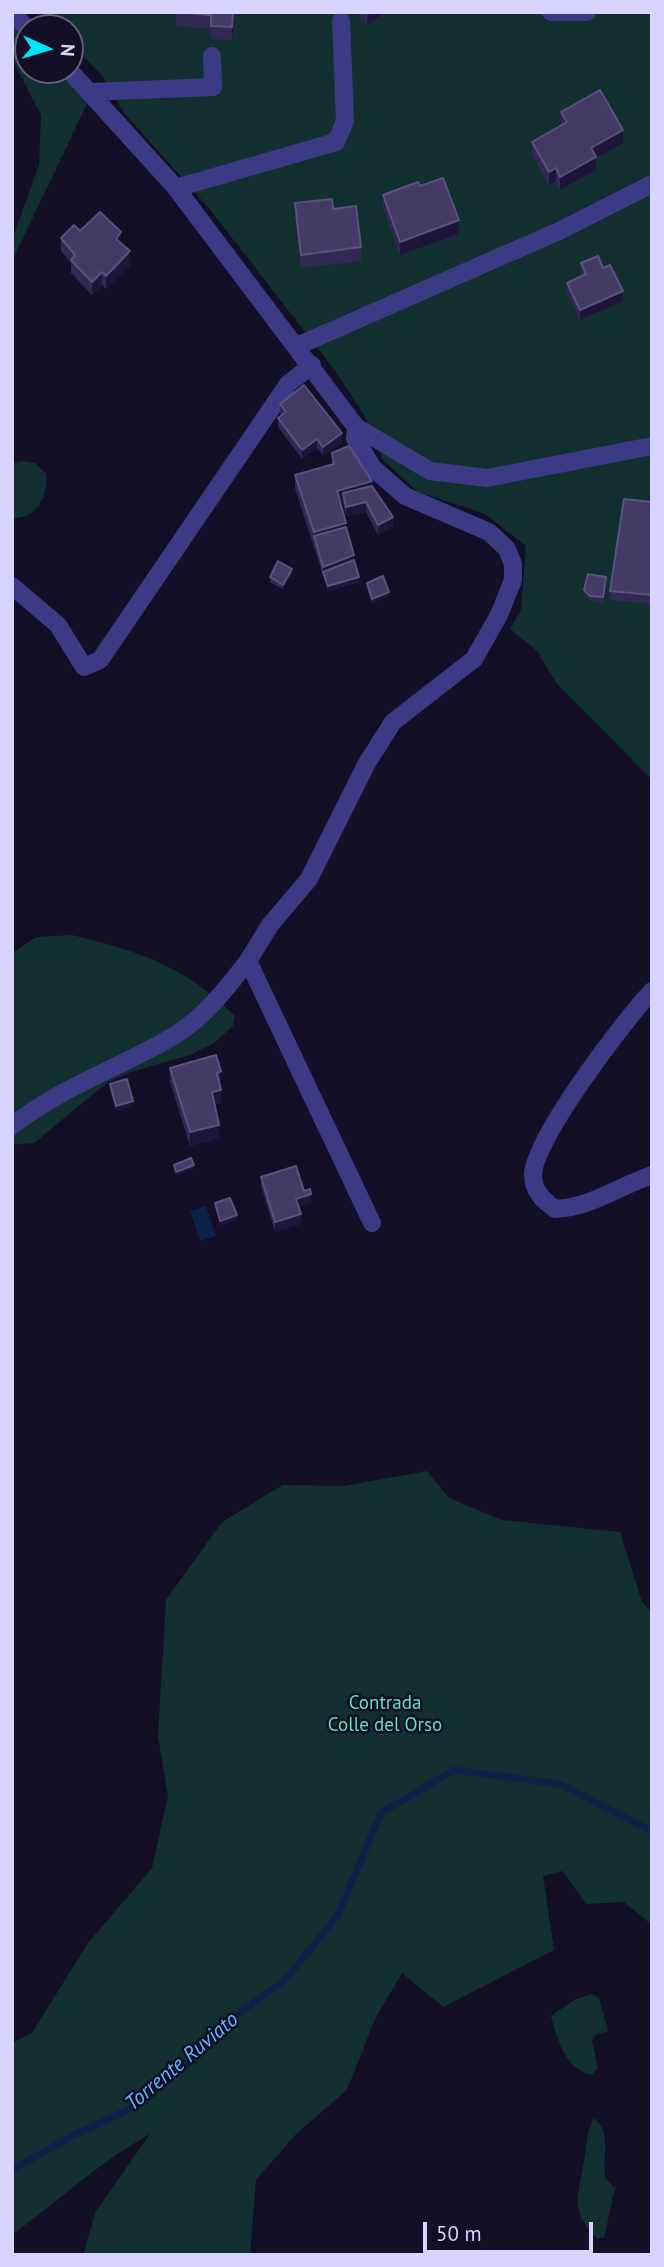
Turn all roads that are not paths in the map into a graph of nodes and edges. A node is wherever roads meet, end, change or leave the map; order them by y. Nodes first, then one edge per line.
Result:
1 (551, 12) edge
2 (587, 12) edge
3 (341, 22) dead end
4 (212, 56) dead end
5 (83, 84) edge
6 (91, 92) junction
7 (652, 184) edge
8 (176, 188) junction
9 (297, 345) junction
10 (312, 365) junction
11 (356, 427) junction
12 (652, 446) edge
13 (12, 586) edge
14 (248, 961) junction
15 (652, 991) edge
16 (12, 1126) edge
17 (652, 1175) edge
18 (372, 1223) dead end

1 - 2 street
3 - 8 street
4 - 6 street
5 - 6 street
6 - 8 street
7 - 9 street
8 - 9 street
9 - 10 street
10 - 11 street
10 - 13 street
11 - 12 street
11 - 14 street
14 - 16 street
14 - 18 street
15 - 17 street

